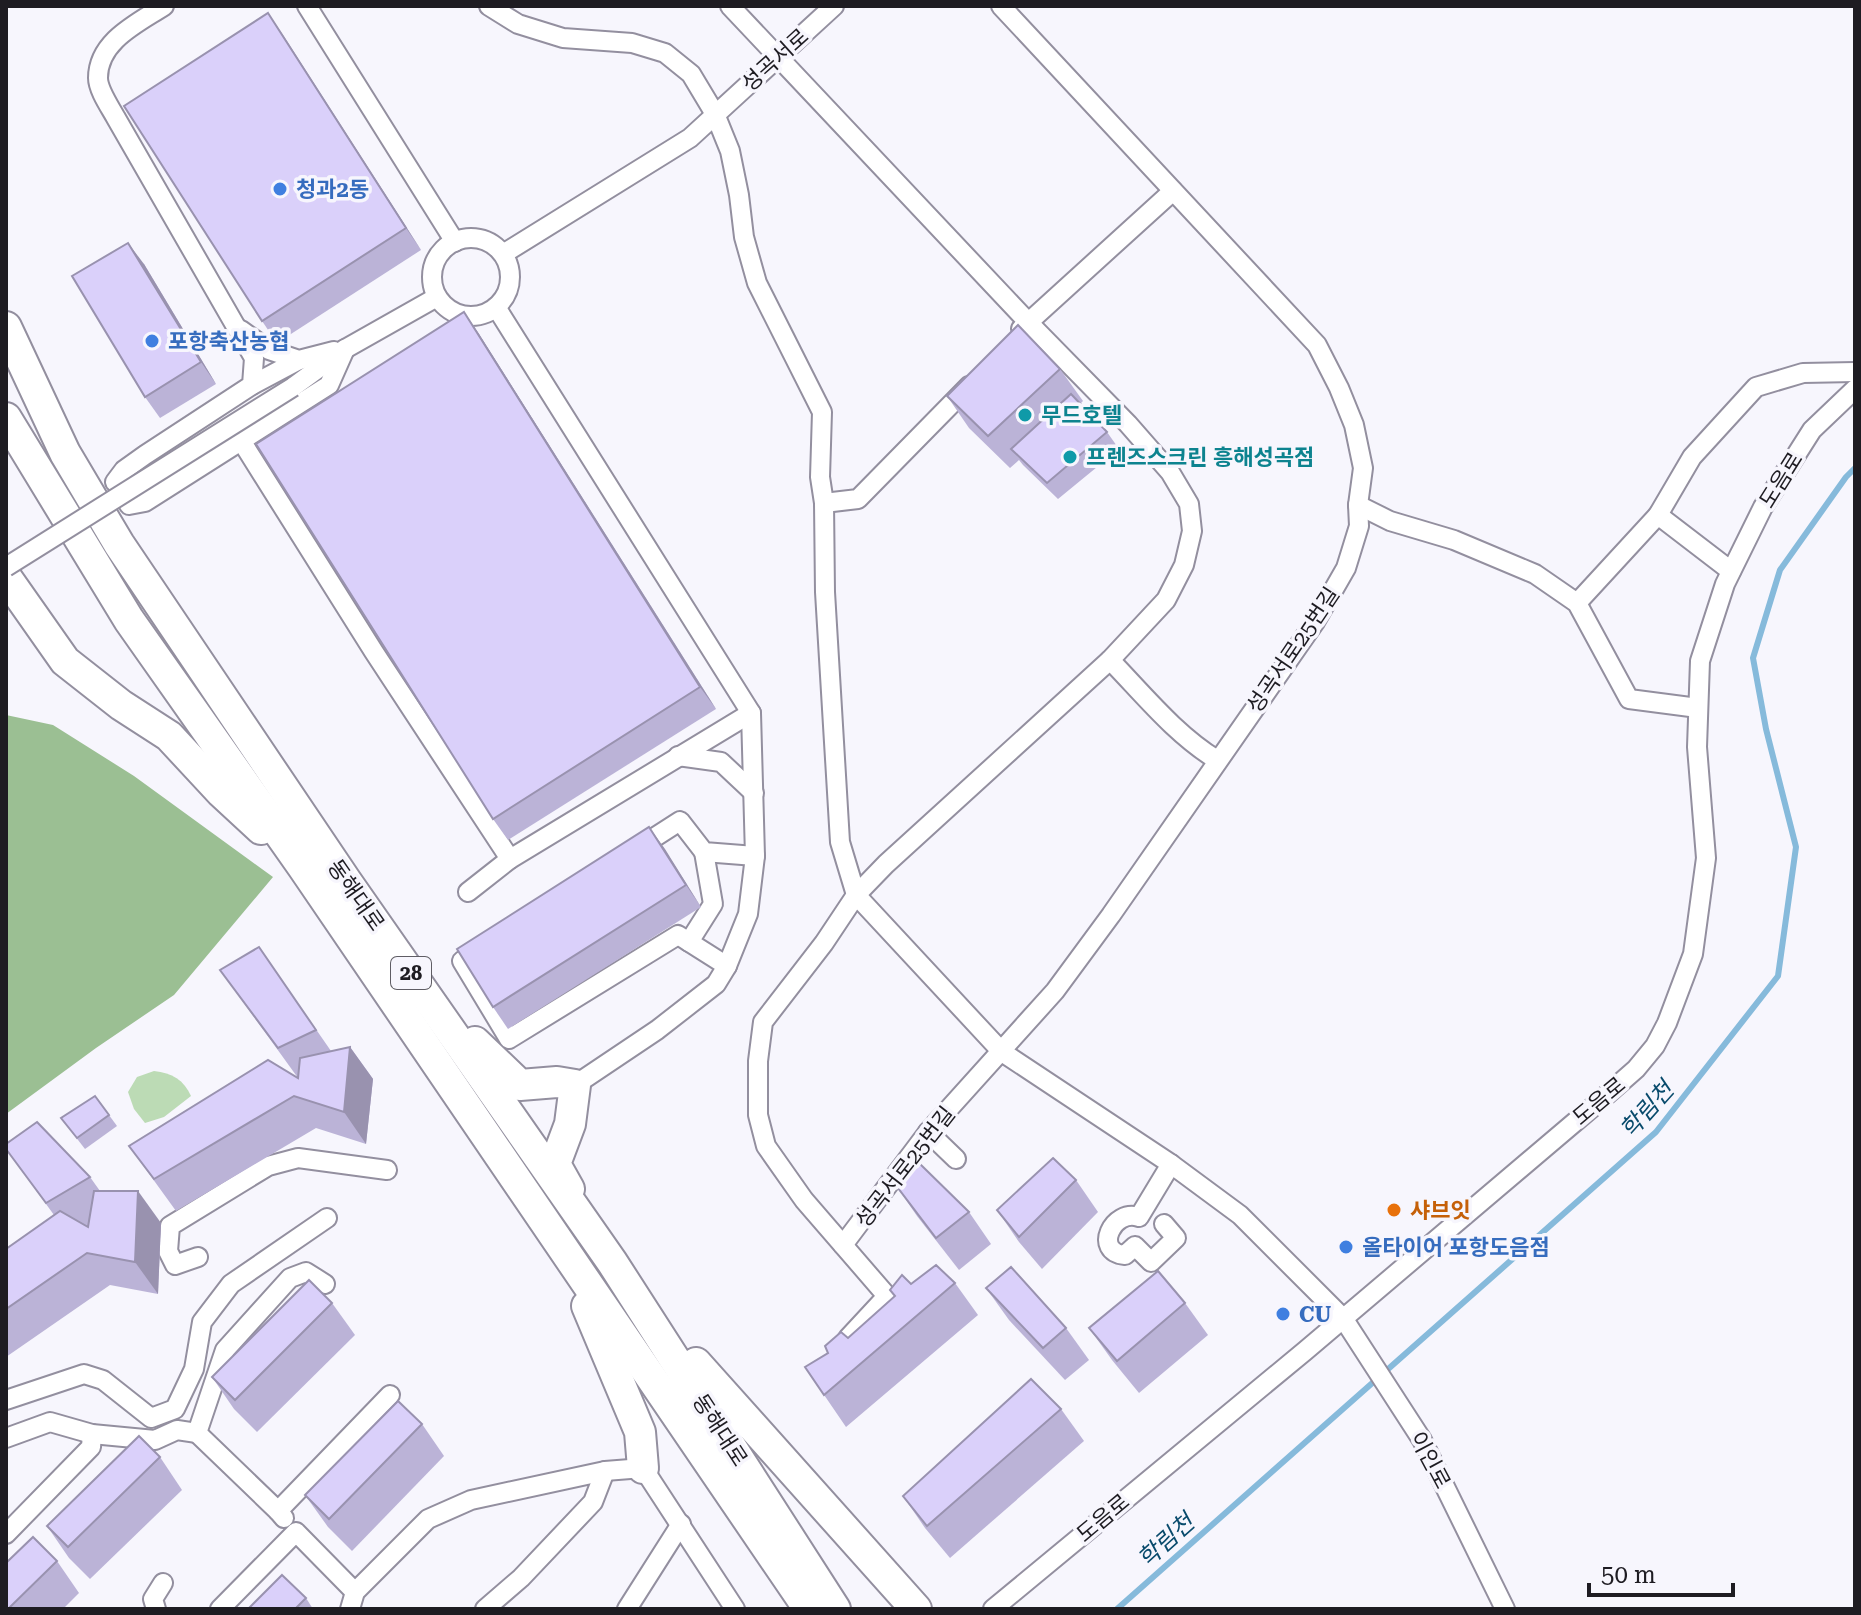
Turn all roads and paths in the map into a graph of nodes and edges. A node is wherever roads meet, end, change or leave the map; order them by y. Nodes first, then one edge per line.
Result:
1 (164, 6) edge
2 (307, 6) edge
3 (489, 6) edge
4 (730, 6) edge
5 (834, 6) edge
6 (1001, 6) edge
7 (778, 57) junction
8 (715, 114) junction
9 (1173, 191) junction
10 (455, 242) junction
11 (503, 254) junction
12 (437, 297) junction
13 (496, 307) junction
14 (1027, 321) junction
15 (236, 326) junction
16 (6, 327) edge
17 (1007, 348) edge
18 (345, 349) junction
19 (299, 360) junction
20 (986, 369) edge
21 (1855, 372) edge
22 (252, 385) junction
23 (1855, 389) edge
24 (6, 418) edge
25 (242, 442) junction
26 (115, 482) dead end
27 (824, 503) junction
28 (129, 505) dead end
29 (1358, 505) junction
30 (1658, 515) junction
31 (6, 567) edge
32 (1731, 571) junction
33 (6, 577) edge
34 (1577, 603) junction
35 (1110, 660) junction
36 (1698, 708) junction
37 (751, 713) junction
38 (678, 756) junction
39 (1217, 760) junction
40 (754, 793) junction
41 (704, 852) junction
42 (629, 854) edge
43 (755, 856) junction
44 (510, 859) junction
45 (303, 867) junction
46 (468, 892) dead end
47 (856, 895) junction
48 (500, 936) edge
49 (689, 942) junction
50 (727, 966) junction
51 (422, 989) junction
52 (1002, 1052) junction
53 (575, 1085) junction
54 (928, 1132) junction
55 (956, 1159) dead end
56 (1171, 1164) junction
57 (387, 1170) dead end
58 (1139, 1217) junction
59 (327, 1218) dead end
60 (1164, 1224) dead end
61 (562, 1245) junction
62 (843, 1245) junction
63 (1135, 1246) junction
64 (198, 1257) dead end
65 (612, 1262) junction
66 (325, 1284) dead end
67 (1343, 1318) junction
68 (860, 1356) edge
69 (390, 1395) dead end
70 (6, 1400) edge
71 (197, 1433) junction
72 (92, 1434) junction
73 (6, 1438) edge
74 (643, 1468) junction
75 (605, 1471) junction
76 (278, 1511) junction
77 (681, 1524) junction
78 (296, 1532) junction
79 (6, 1534) edge
80 (163, 1583) dead end
81 (353, 1600) edge
82 (156, 1609) edge
83 (220, 1609) edge
84 (485, 1609) edge
85 (627, 1609) edge
86 (735, 1609) edge
87 (809, 1609) edge
88 (835, 1609) edge
89 (916, 1609) edge
90 (993, 1609) edge
91 (1505, 1609) edge

1 - 15 street
2 - 10 street
3 - 8 street
4 - 7 street
5 - 7 street, 성곡서로
6 - 9 street, 성곡서로25번길
7 - 8 street, 성곡서로
7 - 14 street
8 - 11 street, 성곡서로
8 - 27 street
9 - 14 street
9 - 29 street, 성곡서로25번길
10 - 11 street
10 - 12 street
11 - 13 street
12 - 13 street
12 - 18 street
13 - 37 street
14 - 17 street
14 - 35 street
15 - 19 street
15 - 22 street
16 - 51 main road, 동해대로 / 28
18 - 19 street
18 - 25 street
18 - 31 street, bridge
19 - 22 street
20 - 27 street
21 - 30 street
22 - 26 street
23 - 32 street, 도음로
24 - 45 main road
25 - 28 street
25 - 44 street
27 - 47 street
29 - 34 street
29 - 39 street, 성곡서로25번길
30 - 32 street
30 - 34 street
32 - 36 street, 도음로
33 - 45 main road
34 - 36 street
35 - 39 street
35 - 47 street
36 - 67 street, 도음로
37 - 38 street
37 - 40 street
38 - 40 street
38 - 44 street
39 - 52 street, 성곡서로25번길
40 - 43 street
41 - 42 street
41 - 43 street
41 - 49 street
43 - 50 street
44 - 46 street
45 - 61 main road
47 - 52 street, 이인로
47 - 62 street
48 - 49 street
49 - 50 street
50 - 53 street
51 - 53 main road
51 - 65 main road, 동해대로 / 28
52 - 54 street, 성곡서로25번길
52 - 56 street, 이인로
53 - 65 main road
54 - 55 street
54 - 62 street, 성곡서로25번길
56 - 58 street
56 - 67 street, 이인로
57 - 64 street
58 - 63 street
58 - 63 street
59 - 70 street
60 - 63 street
61 - 74 main road
61 - 87 main road
62 - 68 street
65 - 88 main road, 동해대로 / 28
65 - 89 main road
66 - 71 street
67 - 90 street, 도음로
67 - 91 street, 이인로
69 - 76 street
71 - 72 street
71 - 76 street
72 - 73 street
72 - 79 street
74 - 75 street
74 - 77 street
75 - 81 street
75 - 84 street
76 - 78 street
77 - 85 street
77 - 86 street
78 - 81 street
78 - 83 street
80 - 82 street

